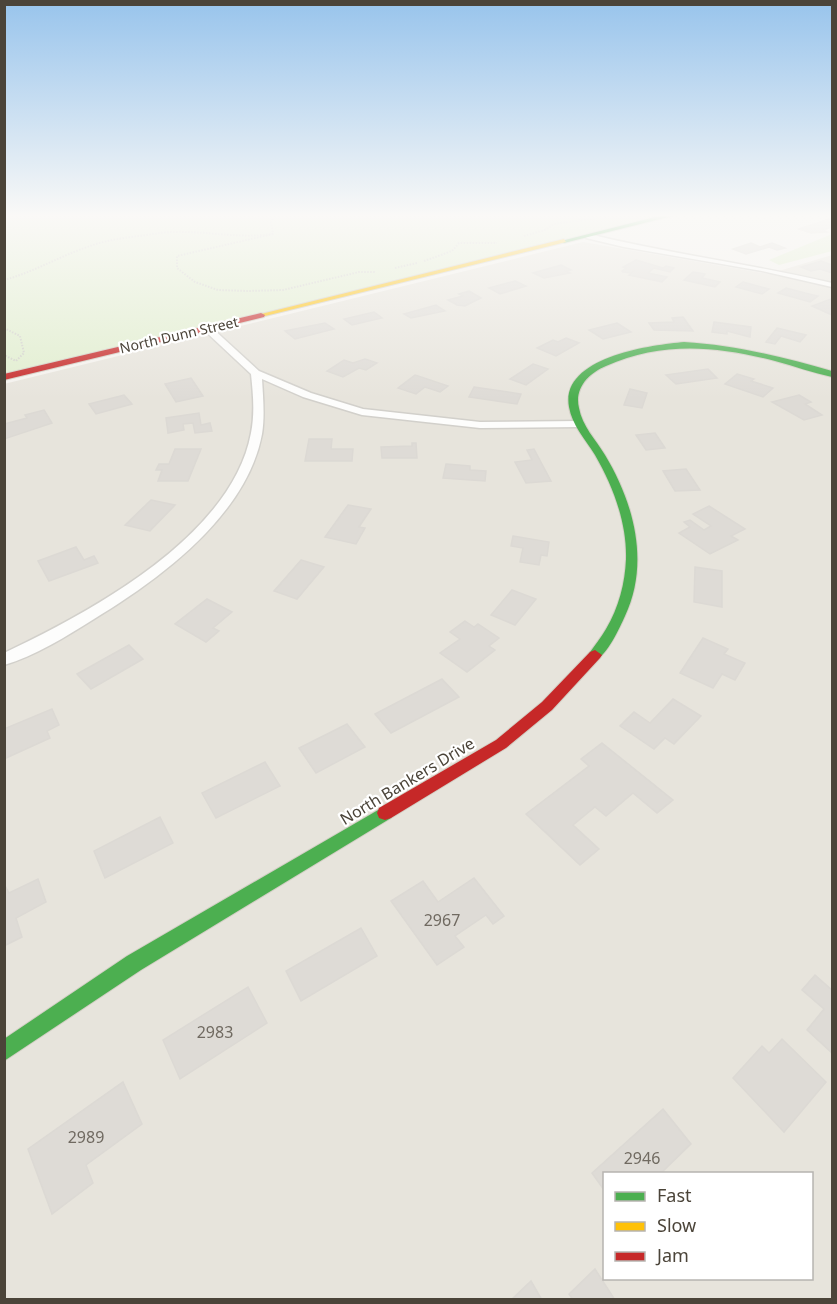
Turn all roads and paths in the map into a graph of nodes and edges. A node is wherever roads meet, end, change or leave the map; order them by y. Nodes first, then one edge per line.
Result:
1 (188, 277) edge
2 (339, 277) edge
3 (422, 277) edge
4 (796, 277) edge
5 (832, 285) edge
6 (4, 328) edge
7 (208, 329) junction
8 (4, 355) edge
9 (256, 373) junction
10 (832, 374) edge
11 (4, 377) edge
12 (579, 424) junction
13 (4, 660) edge
14 (4, 1051) edge

1 - 2 path
3 - 7 street, North Dunn Street
4 - 5 street
6 - 8 path
7 - 9 street
7 - 11 street, North Dunn Street
9 - 12 street
9 - 13 street
10 - 12 street
12 - 14 street, North Bankers Drive

